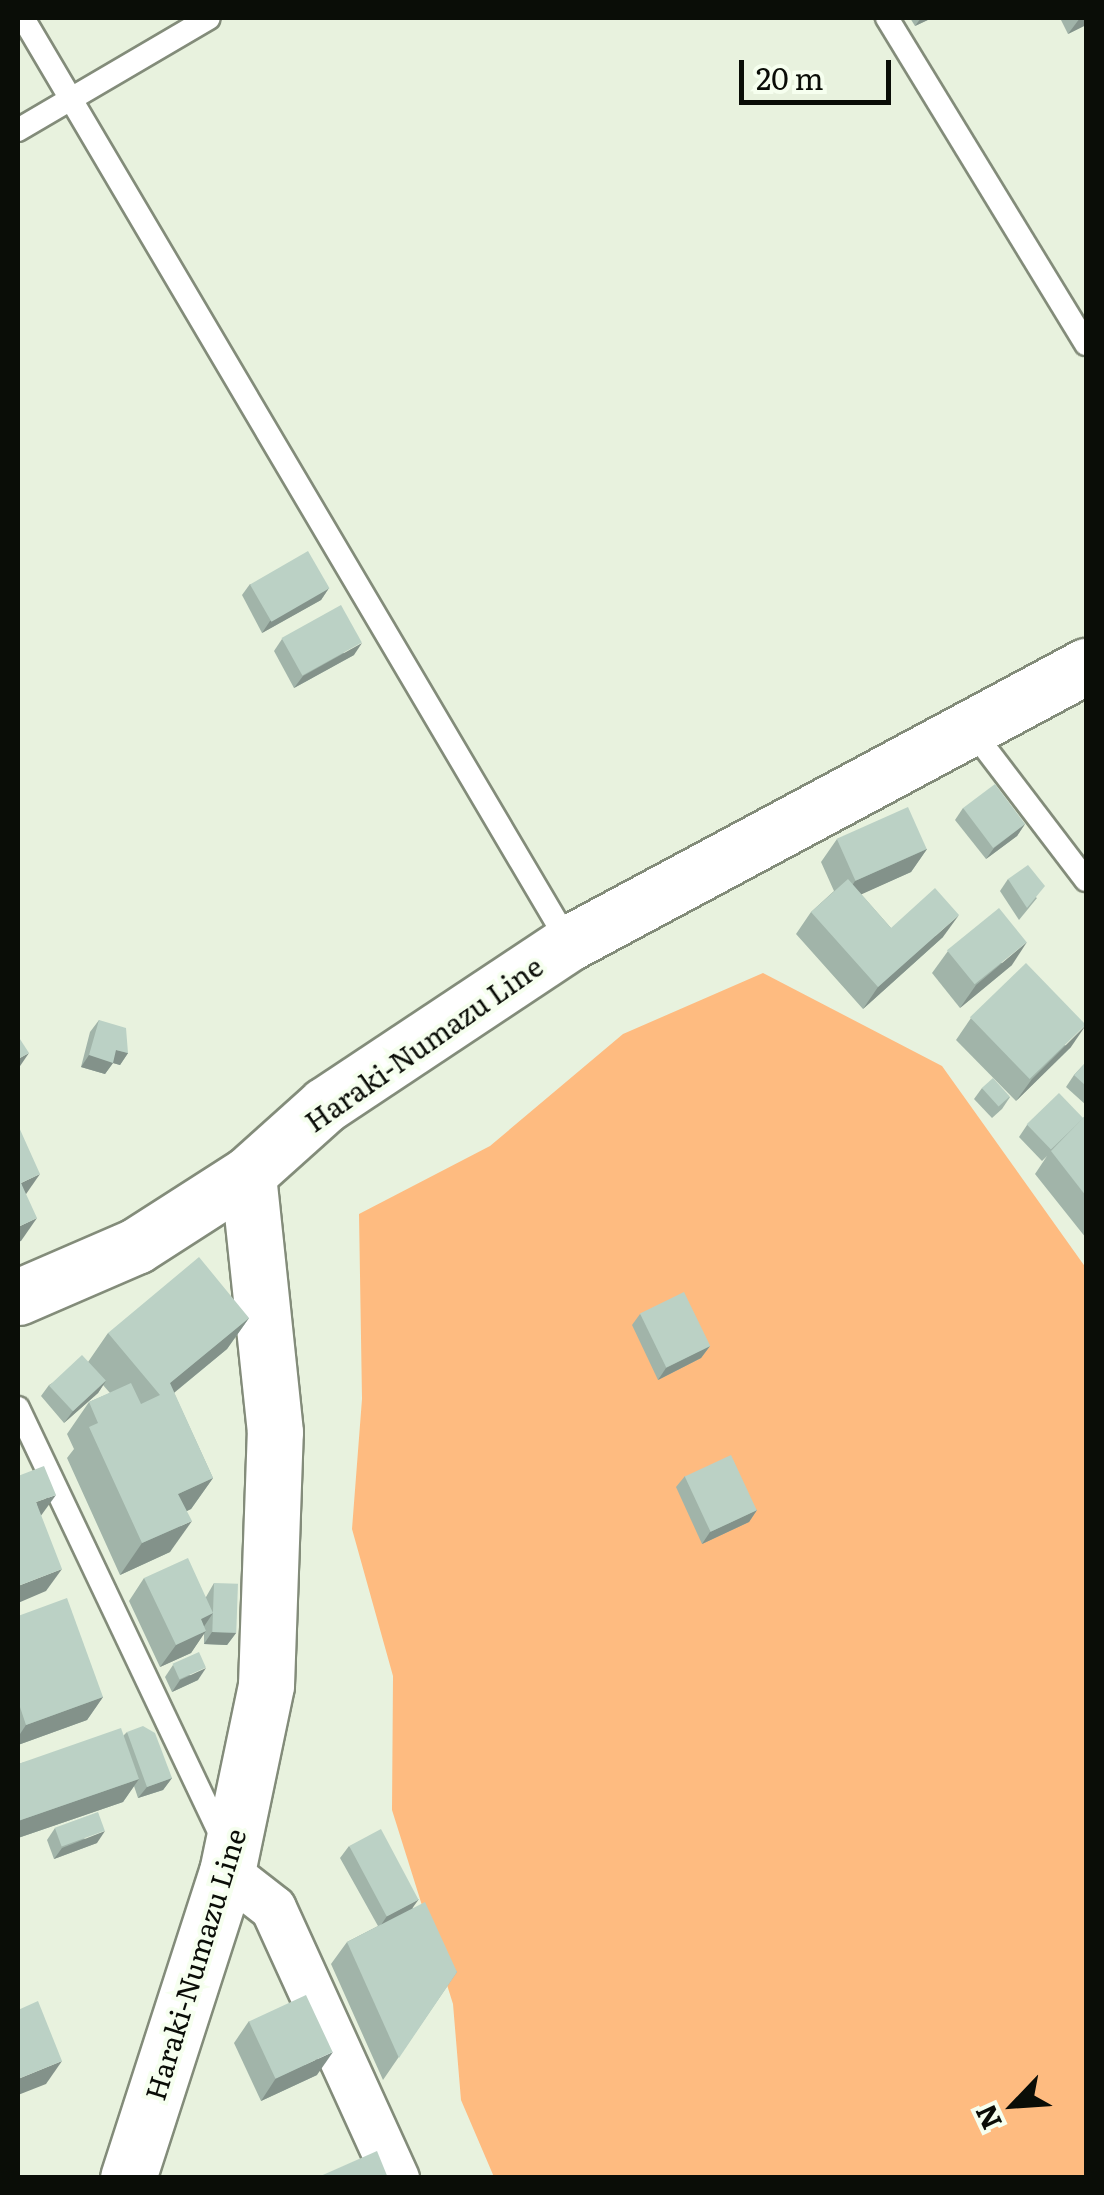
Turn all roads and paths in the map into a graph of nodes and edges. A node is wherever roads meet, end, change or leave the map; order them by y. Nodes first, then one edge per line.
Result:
1 (24, 18) edge
2 (208, 18) edge
3 (886, 18) edge
4 (71, 99) junction
5 (18, 130) edge
6 (1086, 344) edge
7 (1086, 666) edge
8 (970, 728) junction
9 (1086, 880) edge
10 (569, 943) junction
11 (248, 1174) junction
12 (18, 1296) edge
13 (18, 1408) edge
14 (229, 1864) junction
15 (128, 2178) edge
16 (396, 2178) edge

1 - 4 lane
2 - 4 lane
3 - 6 lane
4 - 5 lane
4 - 10 lane
7 - 8 main road, Haraki-Numazu Line
8 - 9 lane
8 - 10 main road, Haraki-Numazu Line
10 - 11 main road, Haraki-Numazu Line
11 - 12 main road
11 - 14 main road, Haraki-Numazu Line
13 - 14 lane
14 - 15 main road, Haraki-Numazu Line
14 - 16 street

